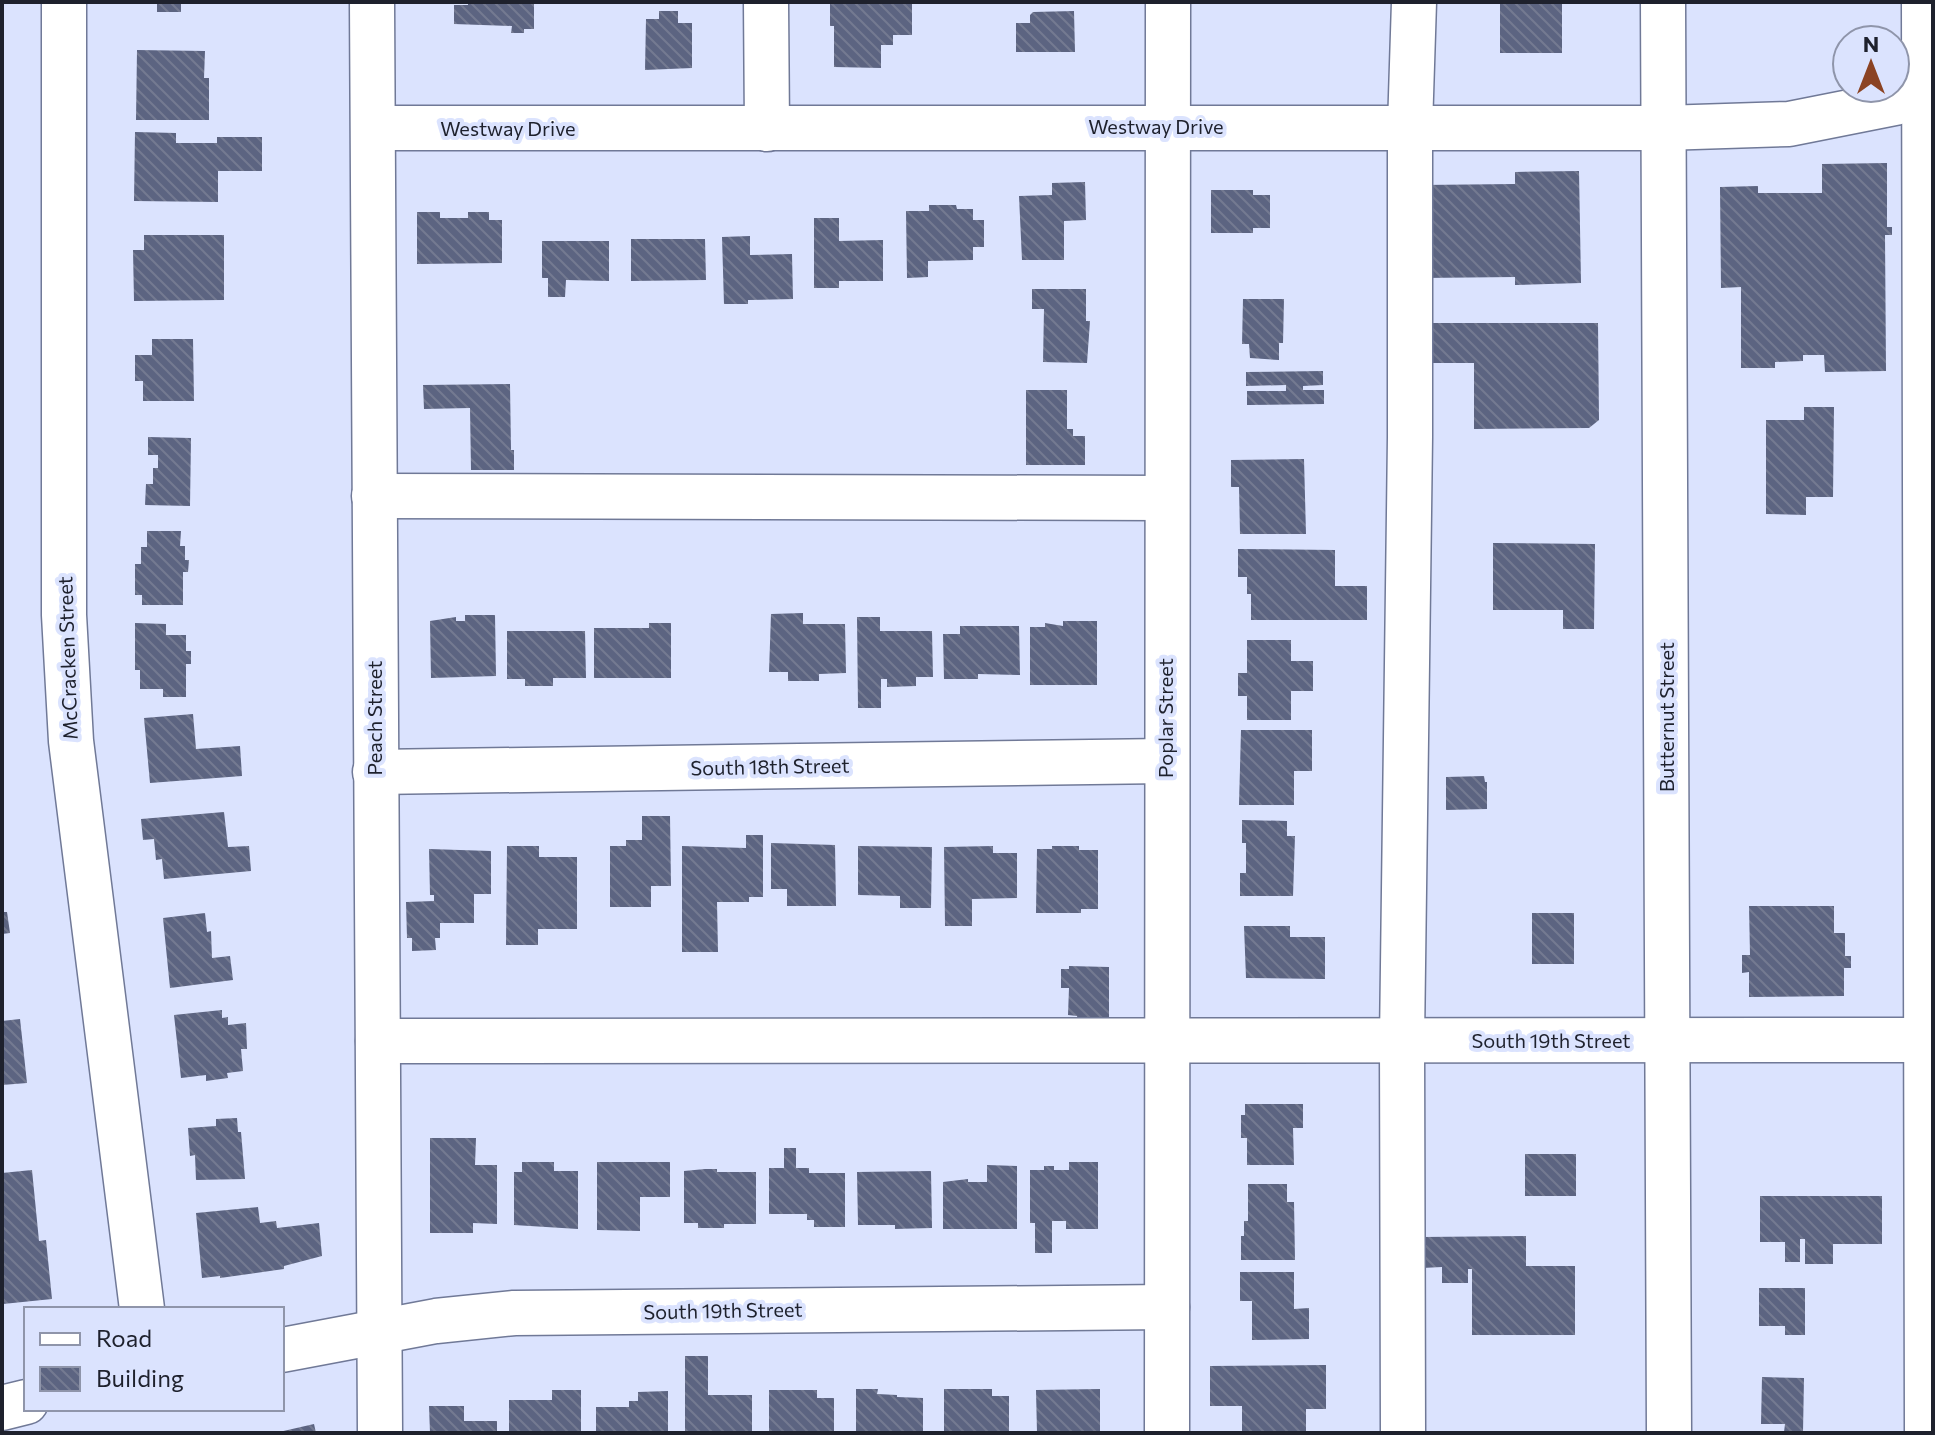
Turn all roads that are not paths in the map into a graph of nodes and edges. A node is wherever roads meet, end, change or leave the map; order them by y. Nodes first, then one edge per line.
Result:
1 (64, 2) edge
2 (372, 2) edge
3 (766, 2) edge
4 (1168, 2) edge
5 (1414, 2) edge
6 (1663, 2) edge
7 (1924, 2) edge
8 (1928, 92) edge
9 (1168, 127) junction
10 (1410, 127) junction
11 (374, 128) junction
12 (1663, 128) junction
13 (767, 129) junction
14 (374, 496) junction
15 (1166, 498) junction
16 (1166, 761) junction
17 (375, 772) junction
18 (1930, 1040) edge
19 (378, 1041) junction
20 (1402, 1041) junction
21 (1669, 1041) junction
22 (1169, 1042) junction
23 (142, 1307) edge
24 (1167, 1307) junction
25 (381, 1332) junction
26 (284, 1350) edge
27 (24, 1402) edge
28 (2, 1408) edge
29 (380, 1433) edge
30 (1167, 1433) edge
31 (1403, 1433) edge
32 (1669, 1433) edge
33 (1927, 1433) edge

1 - 23 street, McCracken Street
2 - 11 street, Peach Street
3 - 13 street
4 - 9 street, Poplar Street
5 - 10 street
6 - 12 street, Butternut Street
7 - 8 street
8 - 12 street, Westway Drive
8 - 18 street
9 - 10 street, Westway Drive
9 - 13 street, Westway Drive
9 - 15 street, Poplar Street
10 - 12 street, Westway Drive
10 - 20 street
11 - 13 street, Westway Drive
11 - 14 street, Peach Street
12 - 21 street, Butternut Street
14 - 15 street
14 - 17 street, Peach Street
15 - 16 street, Poplar Street
16 - 17 street, South 18th Street
16 - 22 street, Poplar Street
17 - 19 street, Peach Street
18 - 21 street, South 19th Street
18 - 33 street
19 - 22 street, South 19th Street
19 - 25 street, Peach Street
20 - 21 street, South 19th Street
20 - 22 street, South 19th Street
20 - 31 street
21 - 32 street, Butternut Street
22 - 24 street, Poplar Street
24 - 25 street, South 19th Street
24 - 30 street, Poplar Street
25 - 26 street, South 19th Street
25 - 29 street, Peach Street
27 - 28 street

